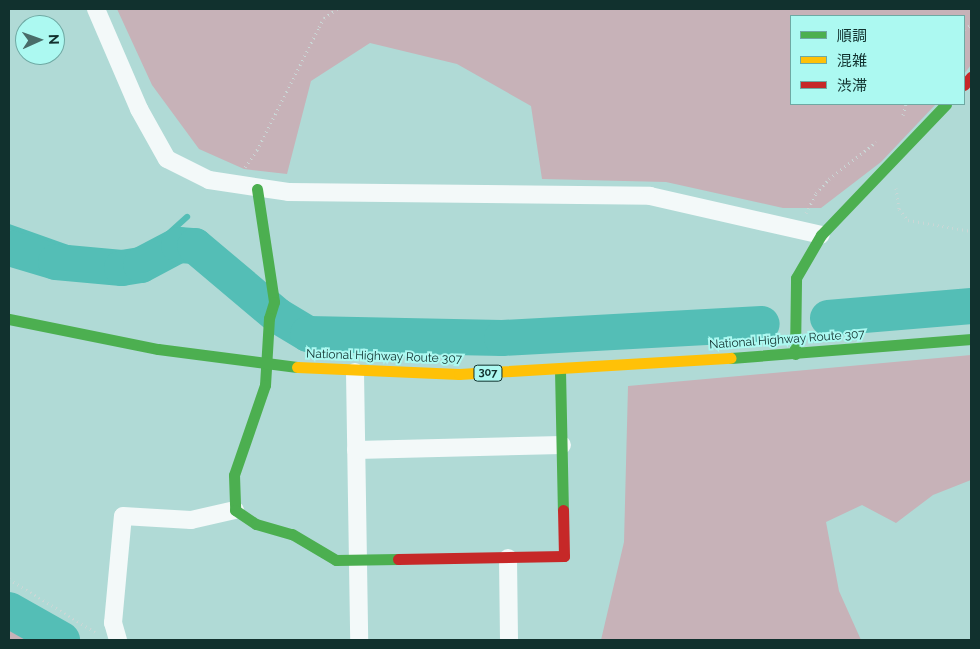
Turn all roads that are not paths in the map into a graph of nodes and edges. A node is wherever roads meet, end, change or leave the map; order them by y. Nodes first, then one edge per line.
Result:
1 (96, 9) edge
2 (945, 105) edge
3 (257, 189) junction
4 (821, 235) junction
5 (9, 319) edge
6 (971, 339) edge
7 (795, 354) junction
8 (268, 365) junction
9 (560, 370) junction
10 (355, 372) junction
11 (562, 445) junction
12 (356, 450) junction
13 (234, 510) junction
14 (508, 558) junction
15 (358, 561) junction
16 (118, 640) edge
17 (359, 640) edge
18 (509, 640) edge

1 - 3 street
2 - 4 main road
3 - 4 street
3 - 8 main road
4 - 7 main road
5 - 8 main road, National Highway Route 307 / 307
6 - 7 main road, National Highway Route 307 / 307
7 - 9 main road, National Highway Route 307 / 307
8 - 10 main road, National Highway Route 307 / 307
8 - 13 main road
9 - 10 main road, National Highway Route 307 / 307
9 - 11 main road
10 - 12 street
11 - 12 street
11 - 14 main road
12 - 15 street
13 - 15 main road
13 - 16 street
14 - 15 main road
14 - 18 street
15 - 17 street

